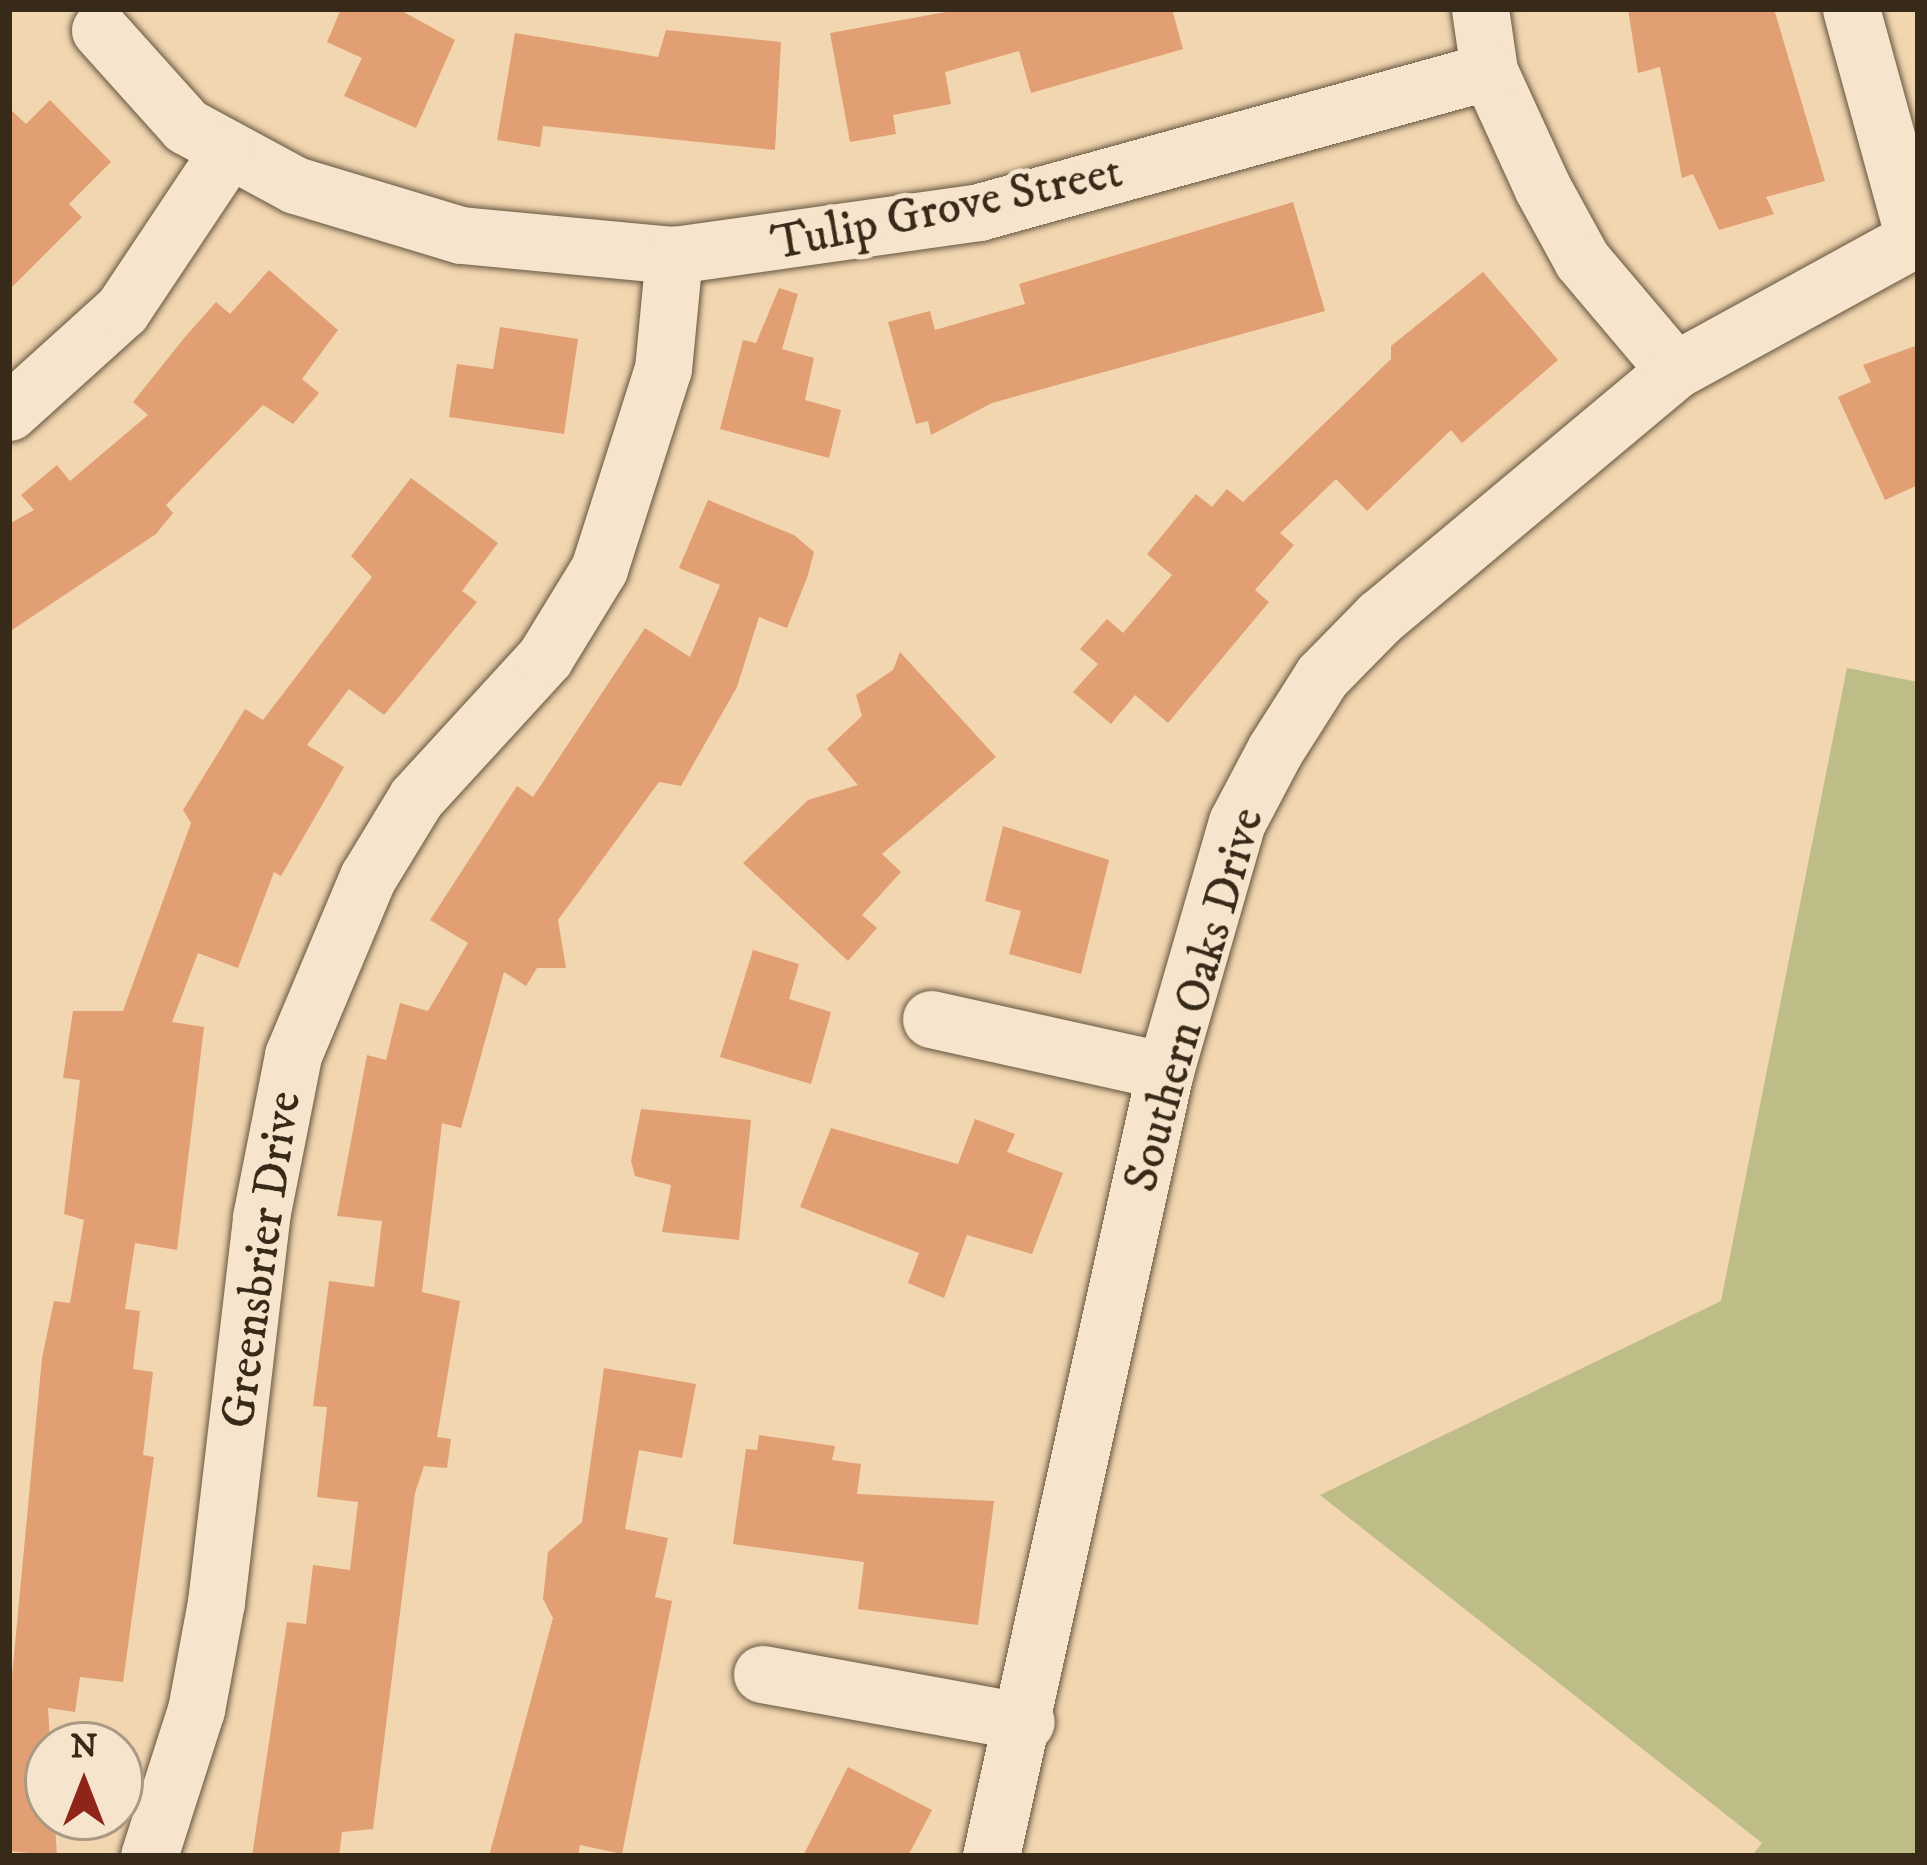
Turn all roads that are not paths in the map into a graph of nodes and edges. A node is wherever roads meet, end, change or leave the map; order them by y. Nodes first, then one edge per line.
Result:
1 (1480, 9) edge
2 (1852, 9) edge
3 (100, 30) dead end
4 (1489, 71) junction
5 (226, 154) junction
6 (1916, 237) edge
7 (674, 255) junction
8 (1675, 370) junction
9 (9, 412) edge
10 (931, 1019) dead end
11 (1165, 1071) junction
12 (762, 1674) dead end
13 (1026, 1722) junction
14 (149, 1856) edge
15 (991, 1856) edge

1 - 4 street
2 - 6 street
3 - 5 street, Tulip Grove Street
4 - 7 street, Tulip Grove Street
4 - 8 street
5 - 7 street, Tulip Grove Street
5 - 9 street
6 - 8 street, Southern Oaks Drive
7 - 14 street, Greensbrier Drive
8 - 11 street, Southern Oaks Drive
10 - 11 street
11 - 13 street, Southern Oaks Drive
12 - 13 street
13 - 15 street, Southern Oaks Drive

